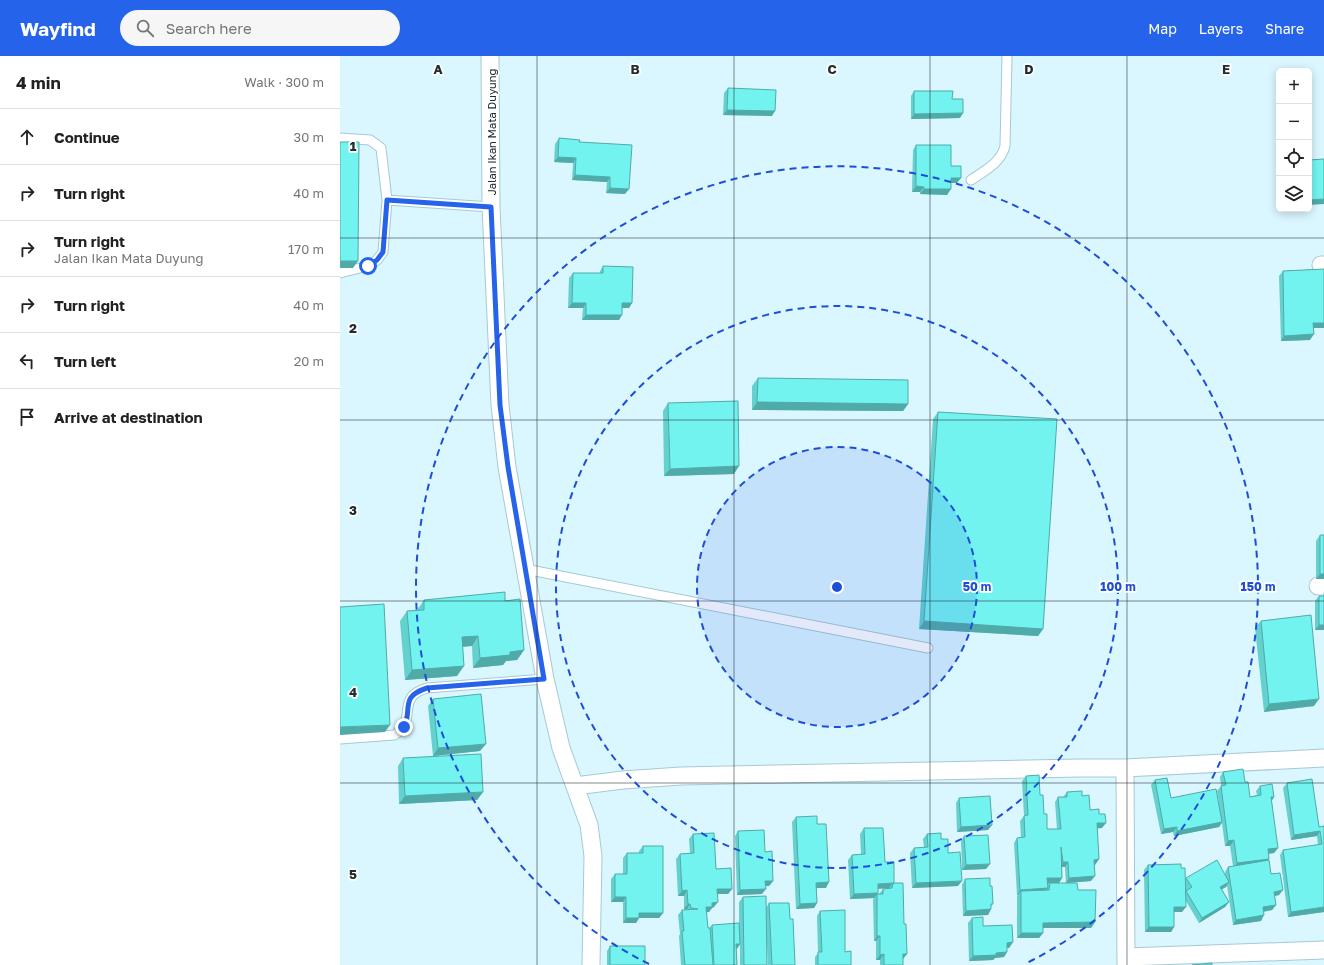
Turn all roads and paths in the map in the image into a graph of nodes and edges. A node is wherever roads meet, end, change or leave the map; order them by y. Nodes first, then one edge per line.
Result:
1 (490, 56) edge
2 (1007, 56) edge
3 (340, 138) edge
4 (971, 180) dead end
5 (387, 200) junction
6 (491, 207) junction
7 (340, 273) edge
8 (525, 569) junction
9 (928, 648) dead end
10 (544, 679) junction
11 (340, 739) edge
12 (1324, 758) edge
13 (1125, 768) junction
14 (575, 786) junction
15 (1324, 950) edge
16 (1126, 961) edge
17 (591, 965) edge

1 - 6 street, Jalan Ikan Mata Duyung
2 - 4 lane
3 - 5 lane
5 - 6 lane
5 - 7 lane
6 - 8 street, Jalan Ikan Mata Duyung
8 - 9 lane
8 - 10 street, Jalan Ikan Mata Duyung
10 - 11 lane
10 - 14 street, Jalan Ikan Mata Duyung
12 - 13 street
13 - 14 street
13 - 16 street
14 - 17 street, Jalan Ikan Mata Duyung
15 - 16 street

